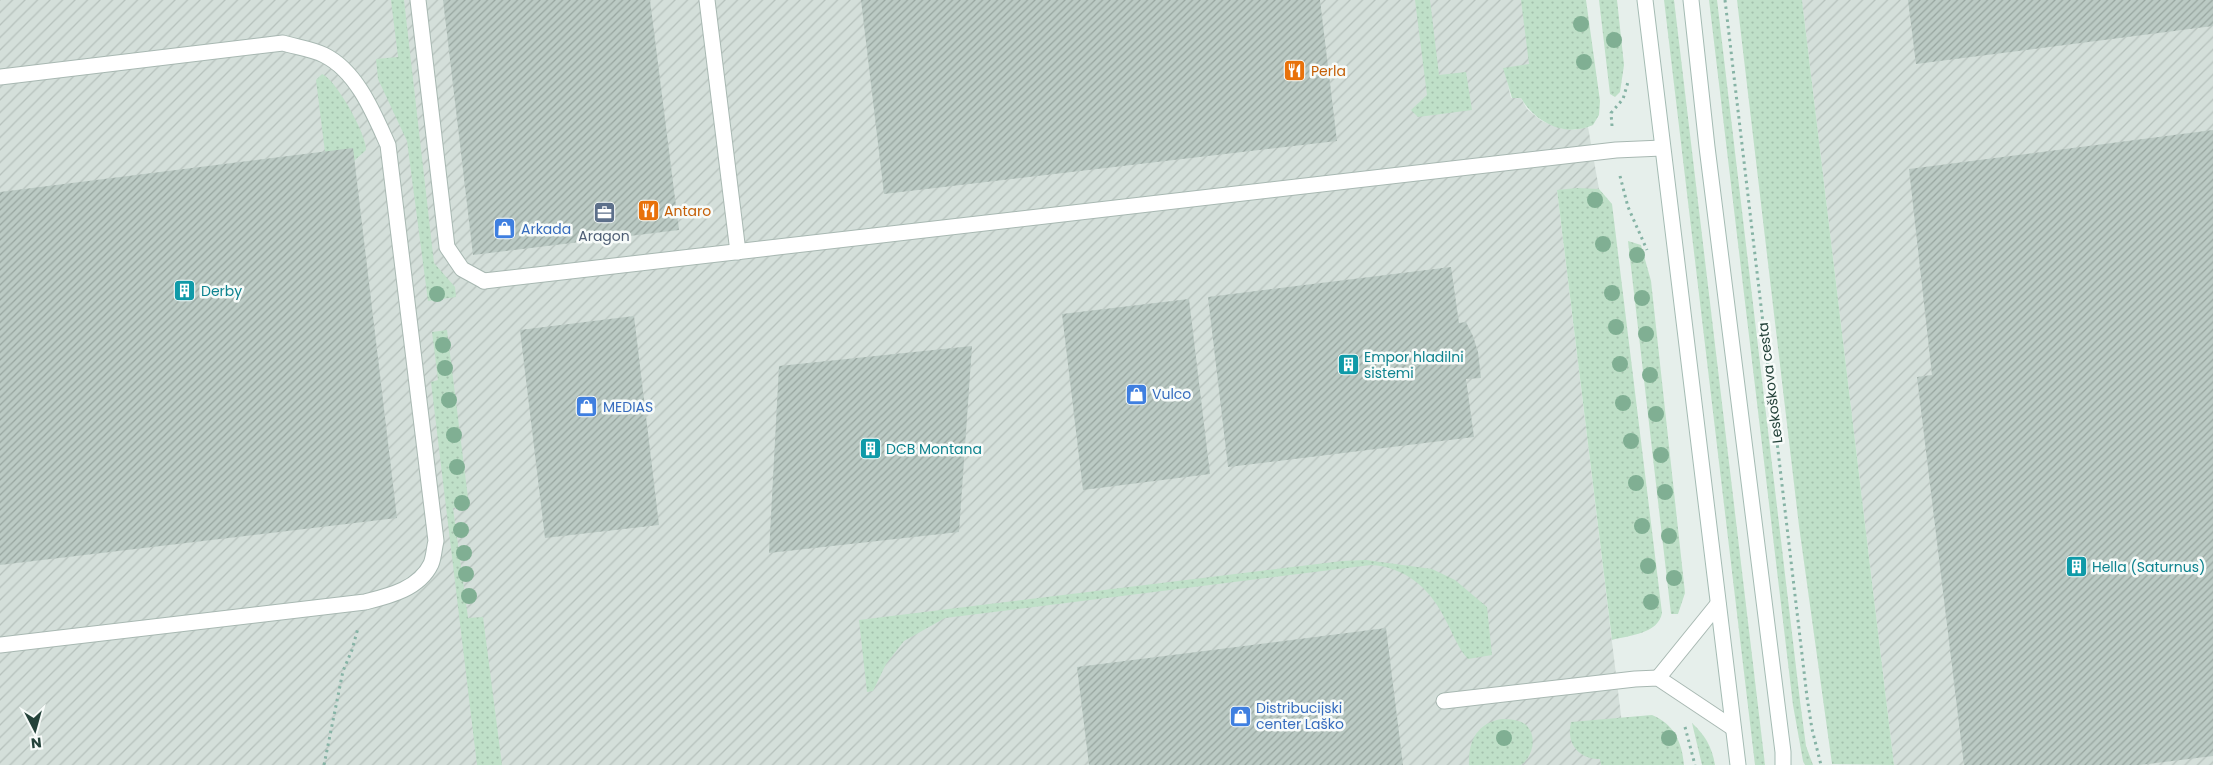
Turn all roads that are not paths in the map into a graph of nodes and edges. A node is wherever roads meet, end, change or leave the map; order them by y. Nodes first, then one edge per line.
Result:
1 (418, 0) edge
2 (707, 0) edge
3 (1645, 0) edge
4 (1691, 0) edge
5 (0, 77) edge
6 (1662, 148) junction
7 (738, 252) junction
8 (1718, 604) junction
9 (0, 645) edge
10 (1658, 678) junction
11 (1444, 701) dead end
12 (1733, 728) junction
13 (1785, 761) edge
14 (1738, 765) edge

1 - 7 street
2 - 7 street
3 - 6 street
4 - 13 street
5 - 9 street
6 - 7 street
6 - 8 street
8 - 10 street
8 - 12 street
10 - 11 street
10 - 12 street
12 - 14 street

